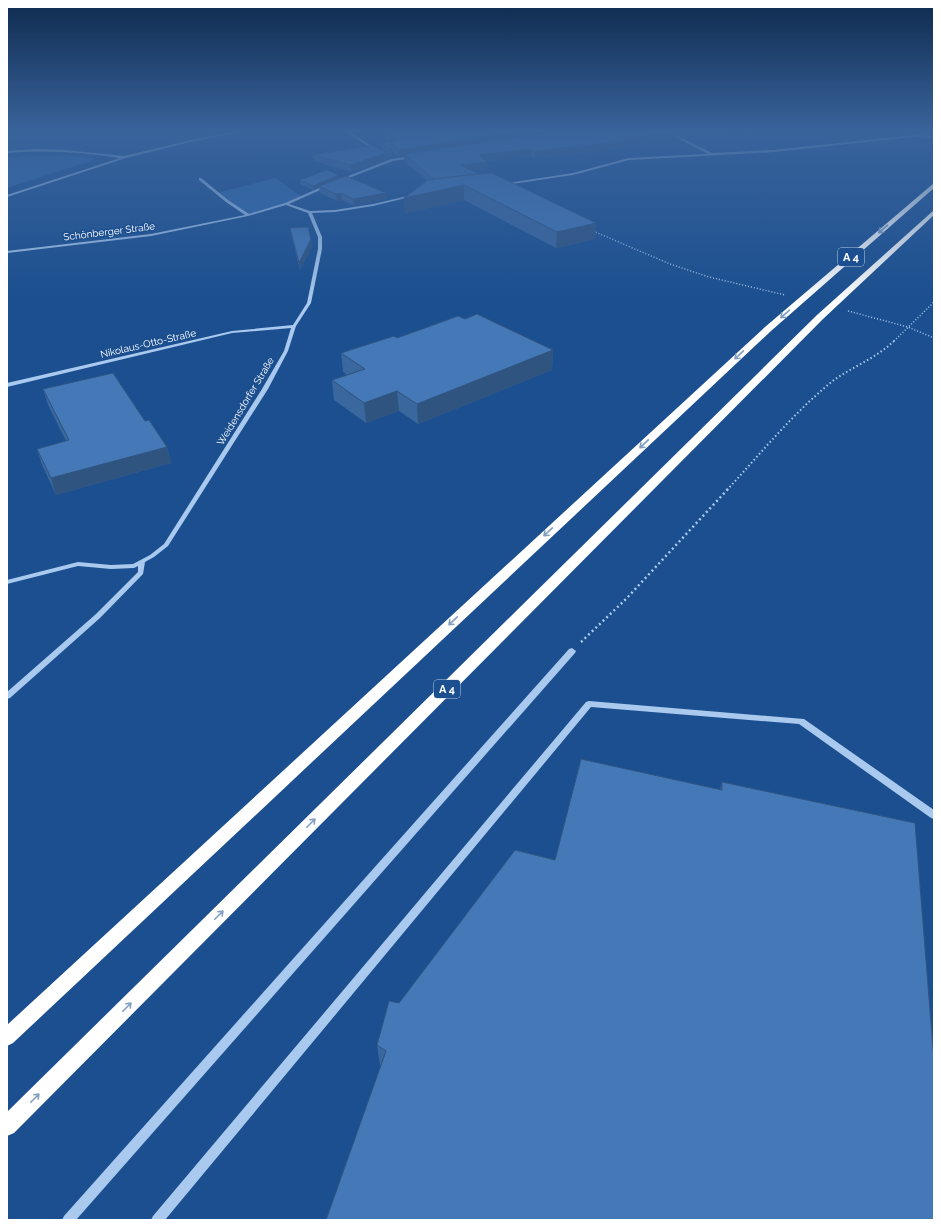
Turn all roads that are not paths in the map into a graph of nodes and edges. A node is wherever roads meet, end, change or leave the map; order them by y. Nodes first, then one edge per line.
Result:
1 (30, 188) edge
2 (211, 188) edge
3 (322, 188) edge
4 (930, 188) edge
5 (415, 195) edge
6 (7, 196) edge
7 (286, 204) junction
8 (310, 212) junction
9 (934, 212) edge
10 (248, 215) junction
11 (7, 252) edge
12 (294, 326) junction
13 (7, 385) edge
14 (142, 562) junction
15 (7, 582) edge
16 (572, 651) road end
17 (7, 696) edge
18 (934, 815) edge
19 (7, 1037) edge
20 (7, 1126) edge
21 (68, 1220) edge
22 (157, 1220) edge

1 - 6 street
2 - 10 street
3 - 7 street, Schönberger Straße
4 -> 19 highway, A 4
5 - 8 street
7 - 8 street
7 - 10 street, Schönberger Straße
8 - 12 street, Weidensdorfer Straße
20 -> 9 highway, A 4
10 - 11 street, Schönberger Straße
12 - 13 street, Nikolaus-Otto-Straße
12 - 14 street, Weidensdorfer Straße
14 - 15 street
14 - 17 street
16 - 21 street
18 - 22 street

